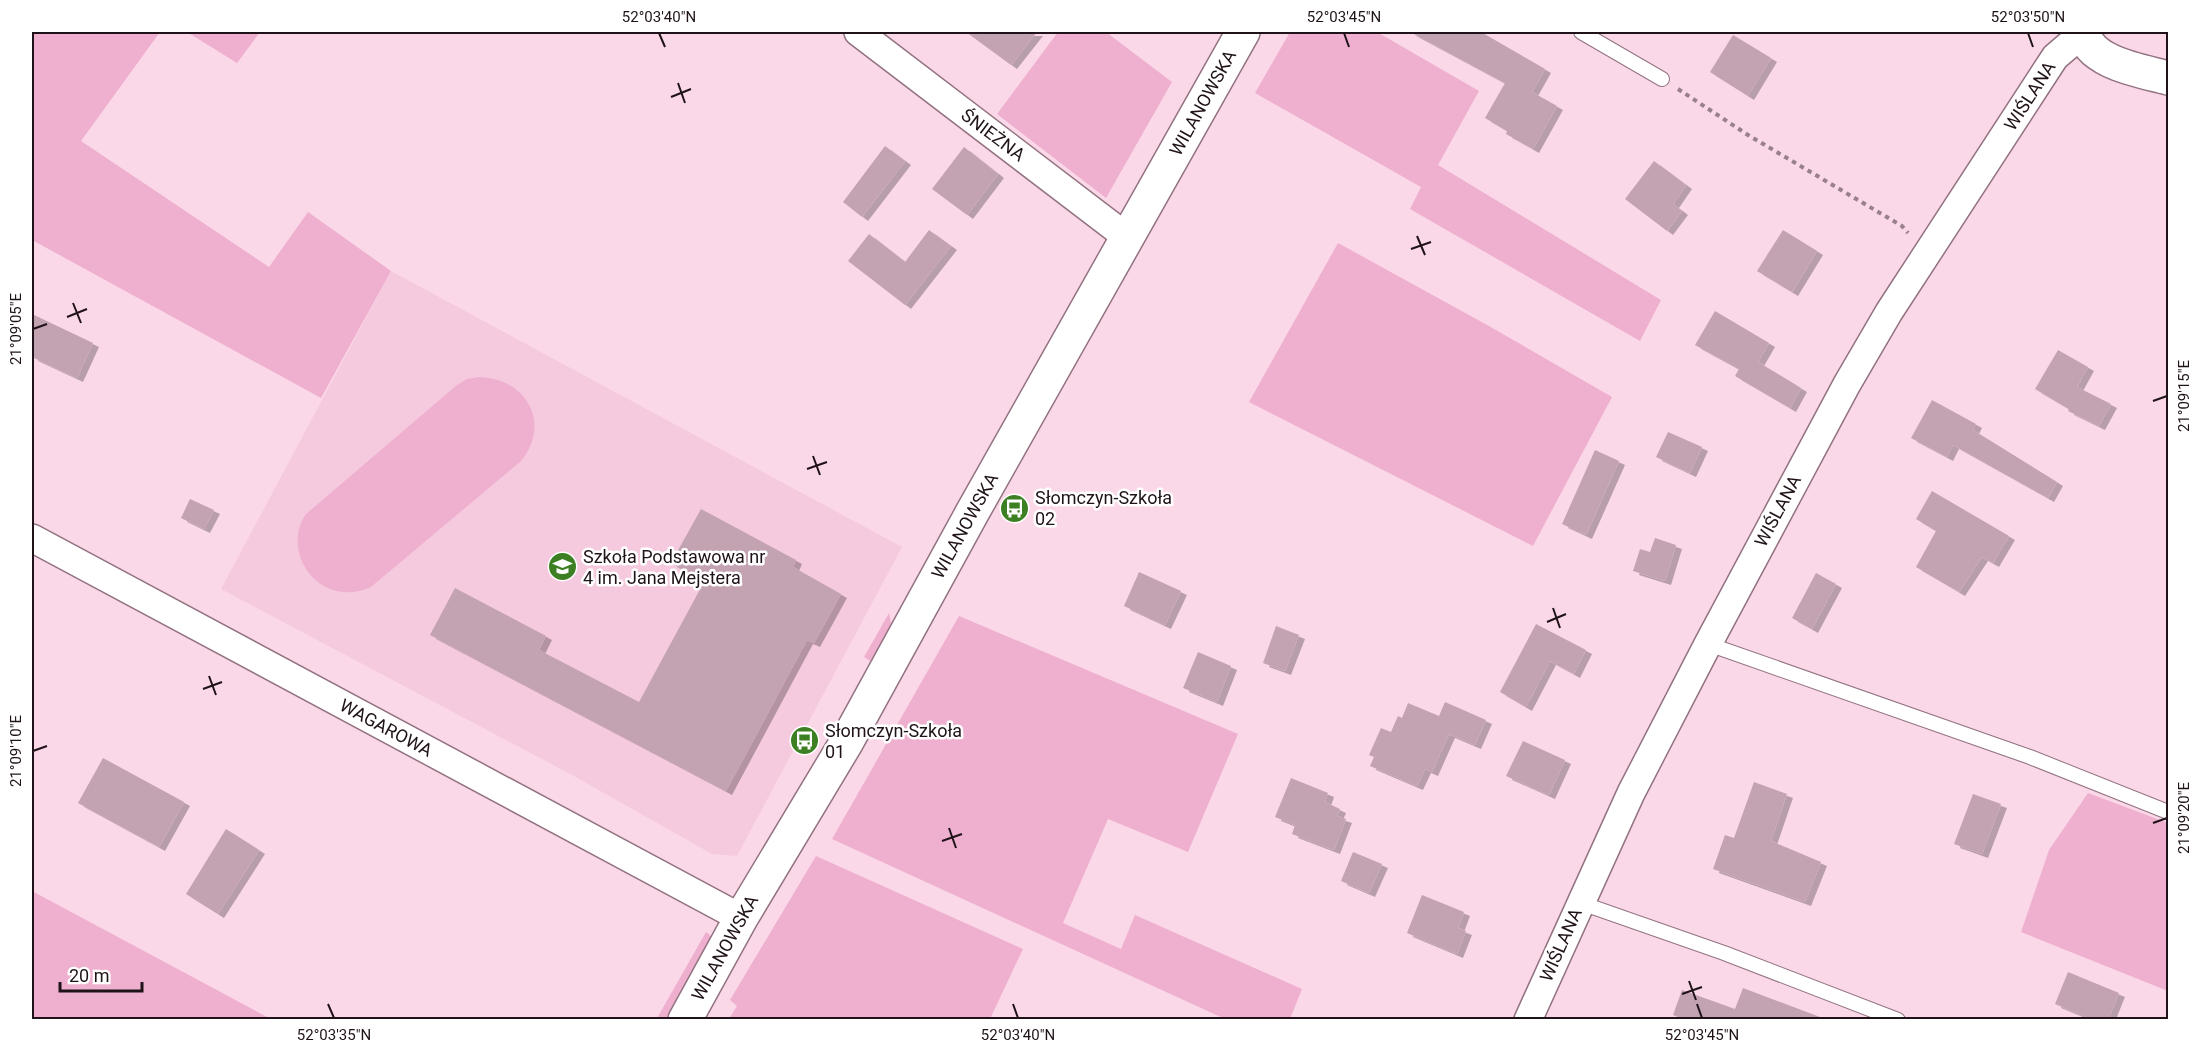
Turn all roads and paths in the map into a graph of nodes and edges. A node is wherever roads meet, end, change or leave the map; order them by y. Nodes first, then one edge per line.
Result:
1 (858, 32) edge
2 (1243, 32) edge
3 (1581, 32) edge
4 (2084, 35) edge
5 (2169, 78) edge
6 (1662, 79) joint
7 (1128, 238) junction
8 (1930, 248) junction
9 (32, 538) edge
10 (1708, 644) junction
11 (2169, 812) edge
12 (1581, 903) junction
13 (741, 918) junction
14 (685, 1020) edge
15 (1528, 1020) edge
16 (1898, 1020) edge

1 - 7 street, ŚNIEŻNA
2 - 7 main road, WILANOWSKA
3 - 6 lane
4 - 5 main road
4 - 8 street, WIŚLANA
6 - 8 path
7 - 13 main road, WILANOWSKA
8 - 10 street, WIŚLANA
9 - 13 street, WAGAROWA
10 - 11 lane
10 - 12 street, WIŚLANA
12 - 15 street, WIŚLANA
12 - 16 lane
13 - 14 main road, WILANOWSKA

